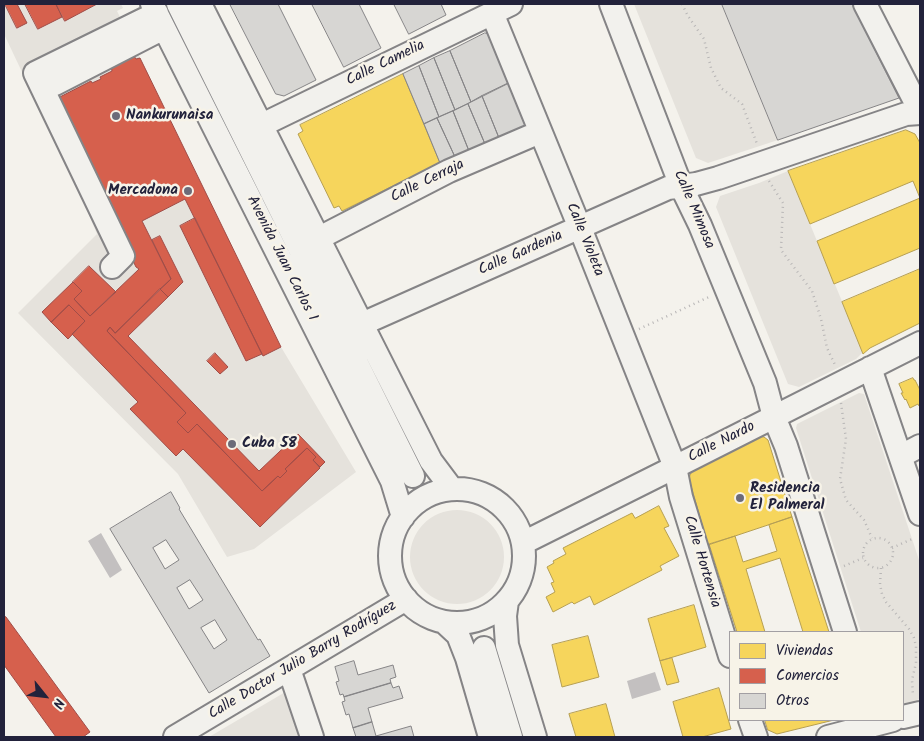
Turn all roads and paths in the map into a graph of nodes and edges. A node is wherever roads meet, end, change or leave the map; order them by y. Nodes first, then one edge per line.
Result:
1 (178, 4) edge
2 (200, 4) edge
3 (610, 4) edge
4 (682, 4) edge
5 (865, 4) edge
6 (501, 8) edge
7 (158, 15) edge
8 (55, 84) dead end
9 (920, 112) edge
10 (262, 125) junction
11 (540, 132) junction
12 (760, 152) dead end
13 (767, 178) dead end
14 (681, 186) junction
15 (580, 228) junction
16 (319, 238) junction
17 (112, 267) dead end
18 (726, 290) junction
19 (362, 324) junction
20 (623, 337) junction
21 (920, 343) edge
22 (870, 368) junction
23 (838, 372) dead end
24 (821, 393) junction
25 (774, 417) junction
26 (911, 451) edge
27 (675, 468) junction
28 (413, 476) dead end
29 (452, 489) junction
30 (920, 514) edge
31 (403, 517) junction
32 (872, 538) junction
33 (912, 539) dead end
34 (523, 543) junction
35 (892, 548) junction
36 (863, 558) junction
37 (840, 567) dead end
38 (881, 568) junction
39 (406, 600) junction
40 (507, 601) junction
41 (444, 622) junction
42 (845, 631) edge
43 (484, 648) dead end
44 (729, 653) edge
45 (289, 669) junction
46 (912, 711) edge
47 (750, 721) edge
48 (879, 725) edge
49 (175, 737) edge
50 (312, 737) edge
51 (490, 737) edge
52 (511, 737) edge
53 (535, 737) edge
54 (756, 737) edge
55 (828, 737) edge

1 - 28 street, Avenida Juan Carlos I
2 - 10 street
3 - 14 street, Calle Mimosa
4 - 12 path
5 - 9 street
6 - 10 street, Calle Camelia
6 - 11 street, Calle Violeta
7 - 8 street
7 - 17 street
7 - 31 street, Avenida Juan Carlos I
9 - 14 street, Calle Gardenia
10 - 16 street
11 - 15 street, Calle Violeta
11 - 16 street, Calle Cerraja
13 - 23 path
14 - 15 street, Calle Gardenia
14 - 18 street, Calle Mimosa
15 - 19 street, Calle Gardenia
15 - 20 street, Calle Violeta
16 - 19 street
18 - 20 path
18 - 25 street, Calle Mimosa
19 - 29 street
20 - 27 street, Calle Violeta
21 - 22 street, Calle Nardo
22 - 24 street, Calle Nardo
22 - 26 street
24 - 25 street, Calle Nardo
24 - 32 path
25 - 27 street, Calle Nardo
25 - 42 street, Calle Mimosa
26 - 30 street
27 - 34 street, Calle Nardo
27 - 44 street, Calle Hortensia
29 - 31 street
29 - 34 street
31 - 39 street
32 - 35 path
32 - 36 path
33 - 35 path
34 - 40 street
35 - 38 path
36 - 37 path
36 - 38 path
38 - 46 path
39 - 41 street
39 - 45 street, Calle Doctor Julio Barry Rodríguez
40 - 41 street
40 - 53 street
41 - 51 street
43 - 52 street
45 - 49 street, Calle Doctor Julio Barry Rodríguez
45 - 50 street
47 - 54 street
48 - 55 street

